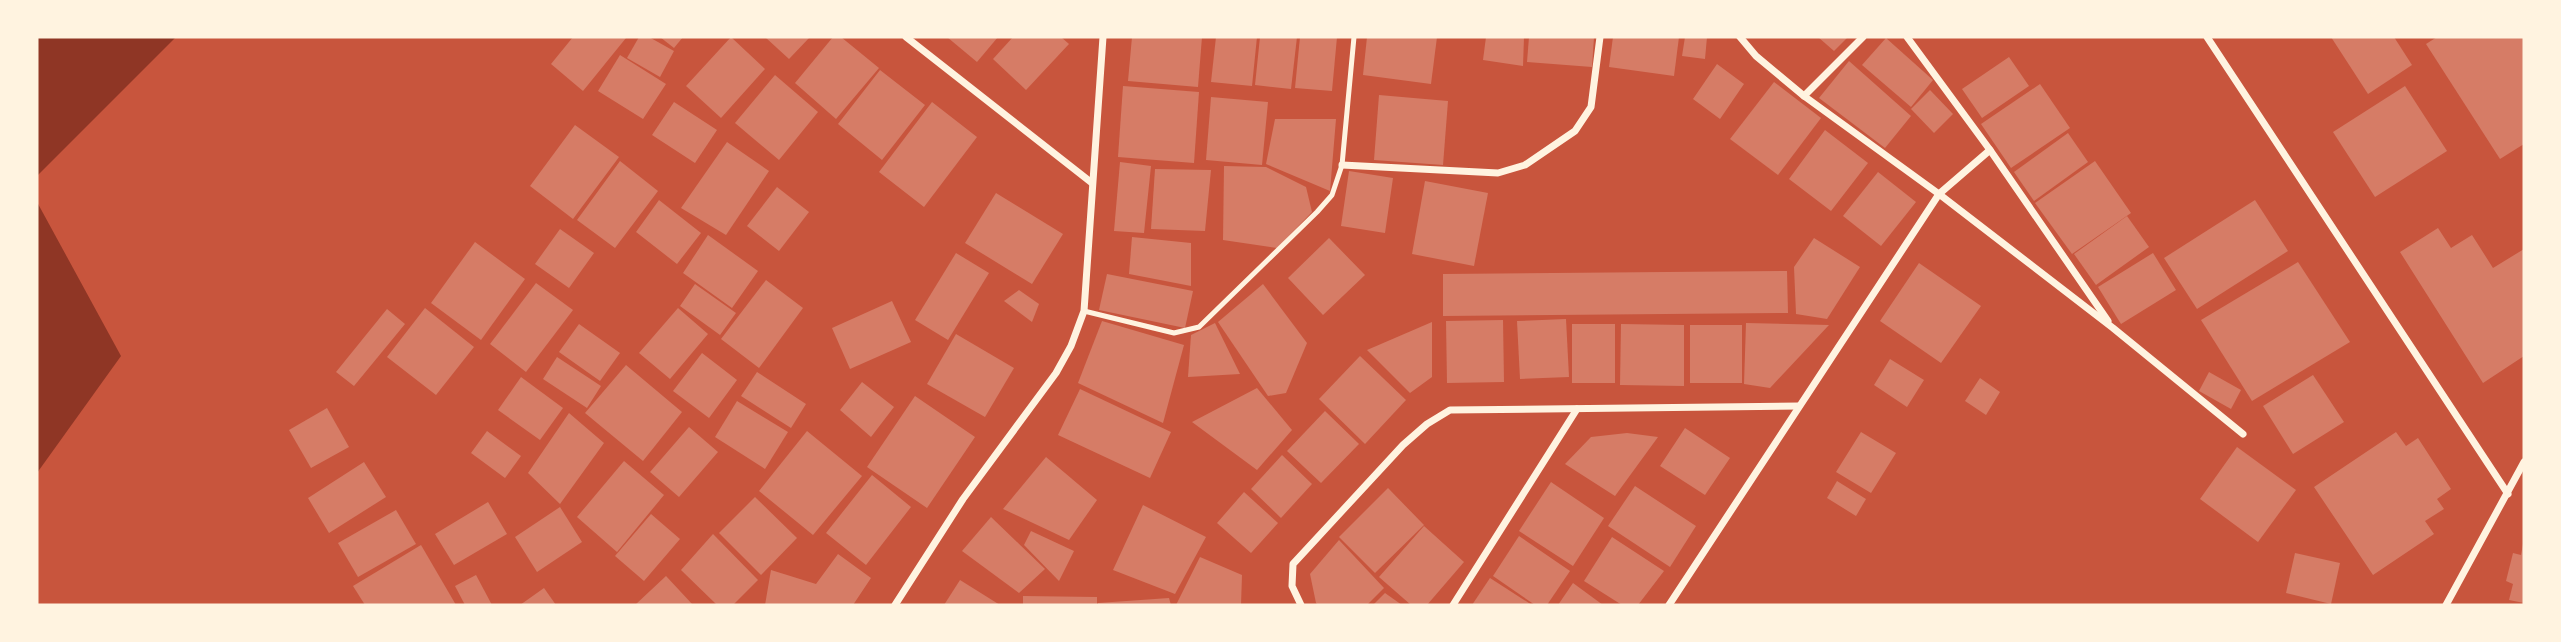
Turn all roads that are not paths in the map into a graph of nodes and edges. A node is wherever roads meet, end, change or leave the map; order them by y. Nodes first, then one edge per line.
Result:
1 (906, 37) edge
2 (1103, 37) edge
3 (1354, 37) edge
4 (1600, 37) edge
5 (1740, 37) edge
6 (1863, 37) edge
7 (1907, 37) edge
8 (2207, 37) edge
9 (1804, 96) junction
10 (1990, 150) junction
11 (1342, 165) junction
12 (1092, 183) junction
13 (1939, 194) junction
14 (1084, 311) junction
15 (2113, 328) junction
16 (1798, 406) junction
17 (1577, 409) junction
18 (2243, 434) dead end
19 (2524, 463) edge
20 (2508, 494) junction
21 (895, 605) edge
22 (1301, 605) edge
23 (1453, 605) edge
24 (1670, 605) edge
25 (2446, 605) edge

1 - 12 street
2 - 12 street
3 - 11 lane
4 - 11 street
5 - 9 street
6 - 9 street
7 - 10 street
8 - 20 street
9 - 13 street
10 - 13 street
10 - 15 street
11 - 14 lane
12 - 14 street
13 - 15 street
13 - 16 street
14 - 21 street
15 - 18 street
16 - 17 street
16 - 24 street
17 - 22 street
17 - 23 street
19 - 20 street
20 - 25 street

